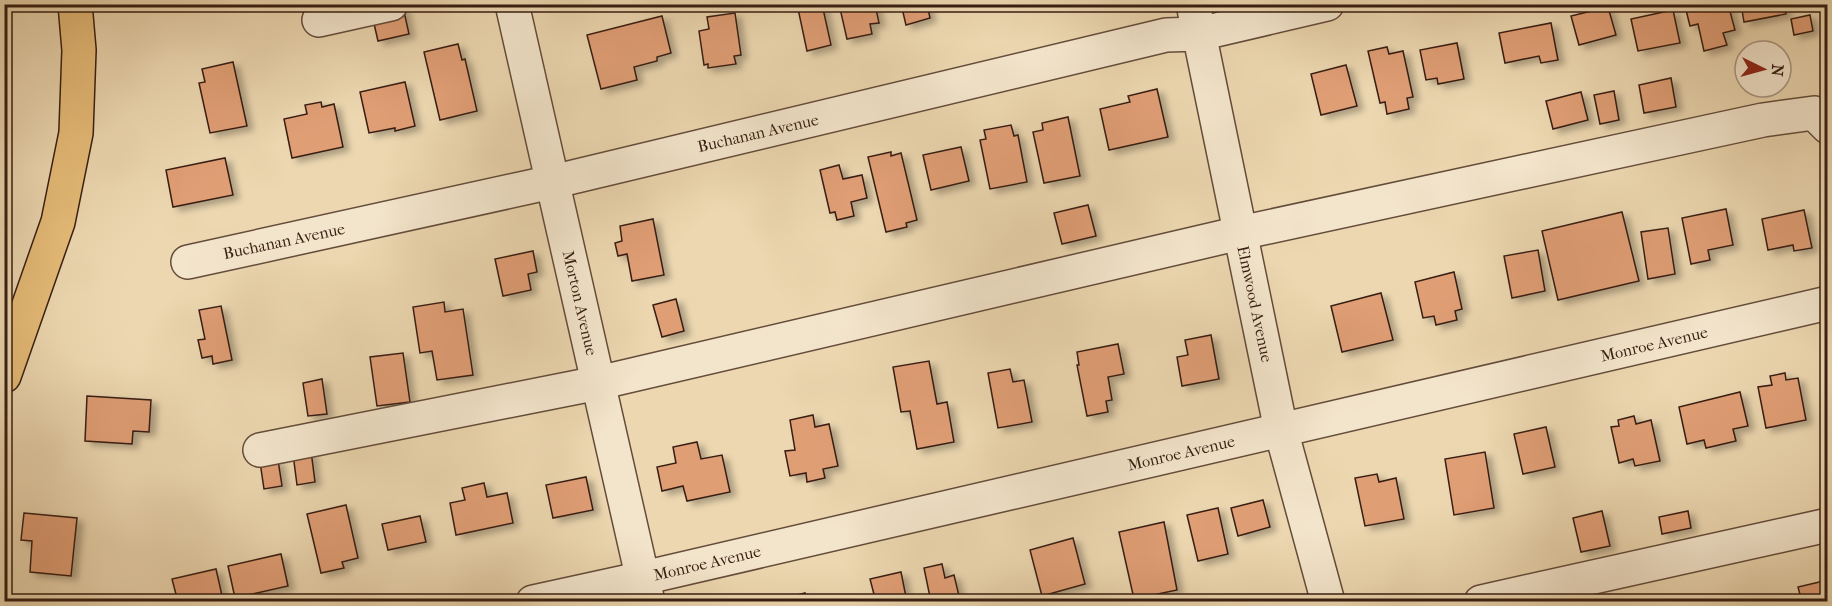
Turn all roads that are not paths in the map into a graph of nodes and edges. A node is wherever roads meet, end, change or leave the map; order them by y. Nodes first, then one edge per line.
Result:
1 (75, 4) edge
2 (391, 4) edge
3 (512, 4) edge
4 (1327, 4) edge
5 (1196, 19) edge
6 (319, 21) dead end
7 (1827, 127) edge
8 (552, 182) junction
9 (1240, 233) junction
10 (188, 262) dead end
11 (1827, 303) edge
12 (4, 376) edge
13 (598, 383) junction
14 (1281, 430) junction
15 (260, 450) dead end
16 (1827, 525) edge
17 (645, 590) edge
18 (533, 602) edge
19 (1328, 602) edge
20 (1481, 602) edge

1 - 12 main road
2 - 6 street
3 - 8 street, Morton Avenue
4 - 5 street, Buchanan Avenue
5 - 8 street, Buchanan Avenue
5 - 9 street, Elmwood Avenue
7 - 9 street
8 - 10 street, Buchanan Avenue
8 - 13 street, Morton Avenue
9 - 13 street
9 - 14 street, Elmwood Avenue
11 - 14 street, Monroe Avenue
13 - 15 street
13 - 17 street, Morton Avenue
14 - 17 street, Monroe Avenue
14 - 19 street, Elmwood Avenue
16 - 20 street
17 - 18 street, Monroe Avenue

